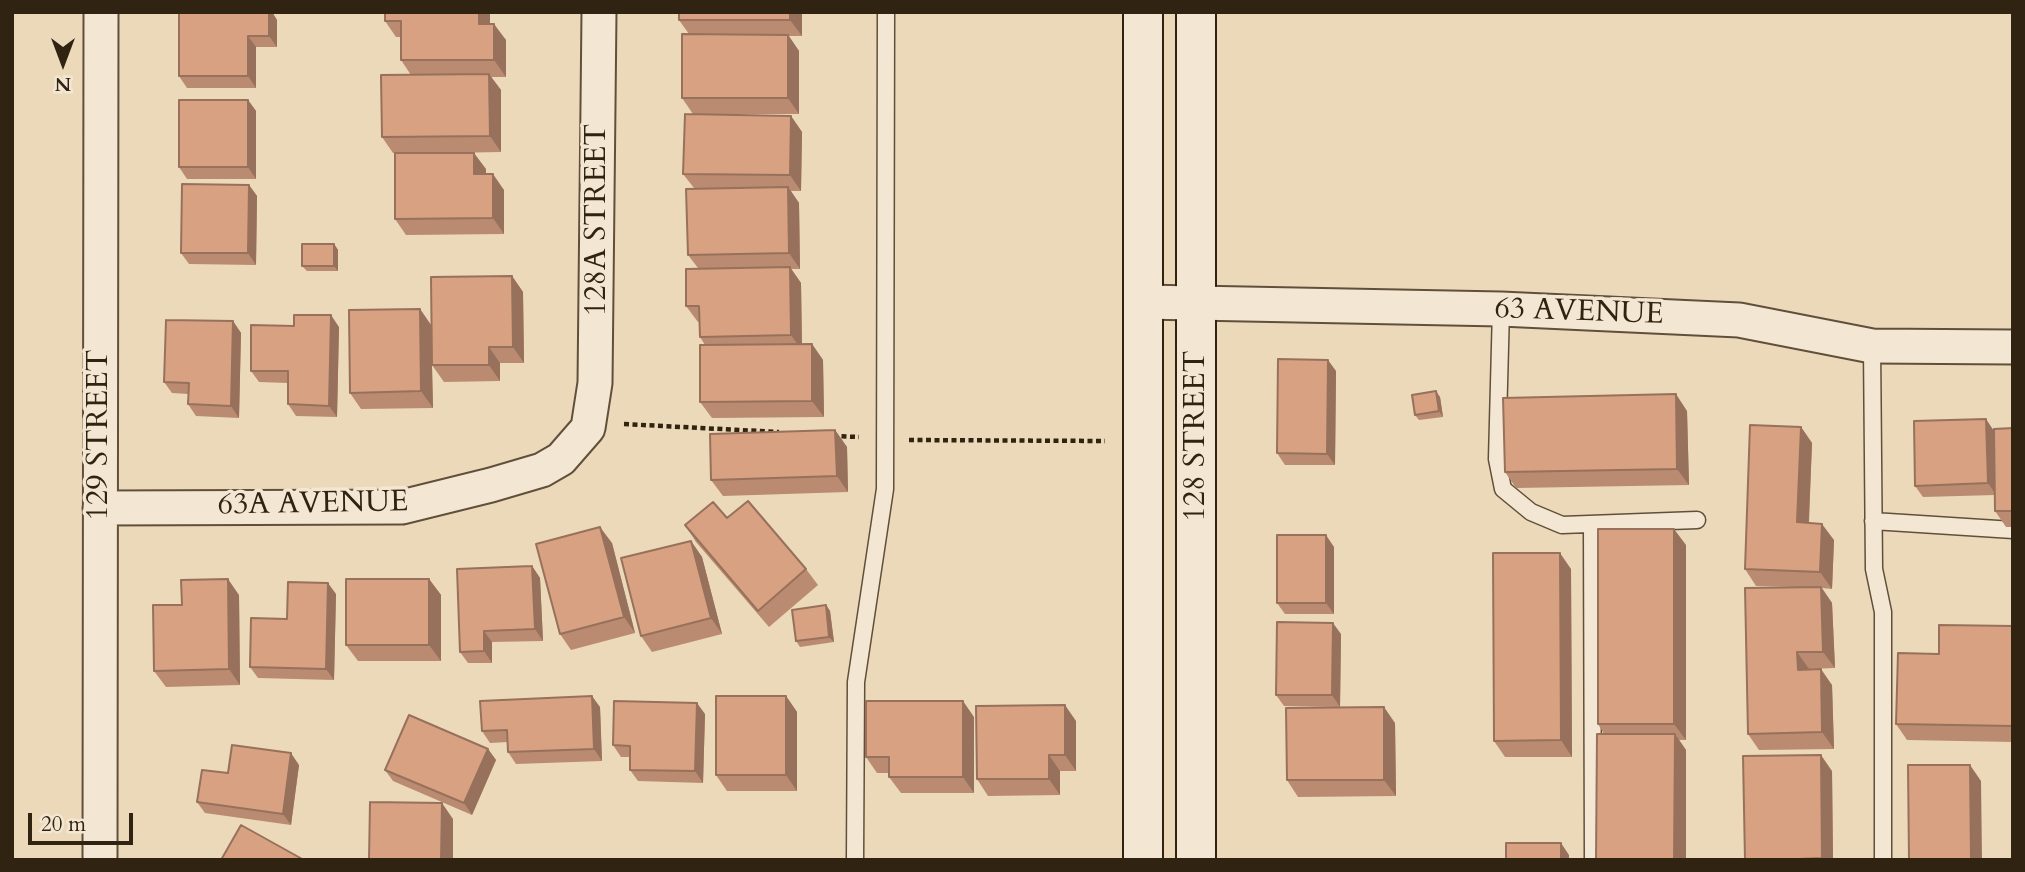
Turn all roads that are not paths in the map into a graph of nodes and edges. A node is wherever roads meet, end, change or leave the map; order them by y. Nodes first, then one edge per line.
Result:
1 (101, 12) edge
2 (599, 12) edge
3 (886, 12) edge
4 (1143, 12) edge
5 (1196, 12) edge
6 (1143, 302) junction
7 (1197, 302) junction
8 (1502, 309) junction
9 (1872, 346) junction
10 (2013, 347) edge
11 (588, 428) joint
12 (100, 508) junction
13 (1697, 520) dead end
14 (1873, 521) junction
15 (1592, 525) junction
16 (2013, 530) edge
17 (100, 857) dead end
18 (855, 860) edge
19 (1143, 860) edge
20 (1196, 860) edge
21 (1593, 860) edge
22 (1883, 860) edge

1 - 12 street, 129 STREET
2 - 11 street, 128A STREET
3 - 18 lane
4 - 6 main road, 128 STREET
5 - 7 main road, 128 STREET
6 - 7 street, 63 AVENUE
6 - 19 main road, 128 STREET
7 - 8 street, 63 AVENUE
7 - 20 main road, 128 STREET
8 - 9 street, 63 AVENUE
8 - 15 lane
9 - 10 street, 63 AVENUE
9 - 14 lane
11 - 12 street, 63A AVENUE
12 - 17 street, 129 STREET
13 - 15 lane
14 - 16 lane
14 - 22 lane
15 - 21 lane

